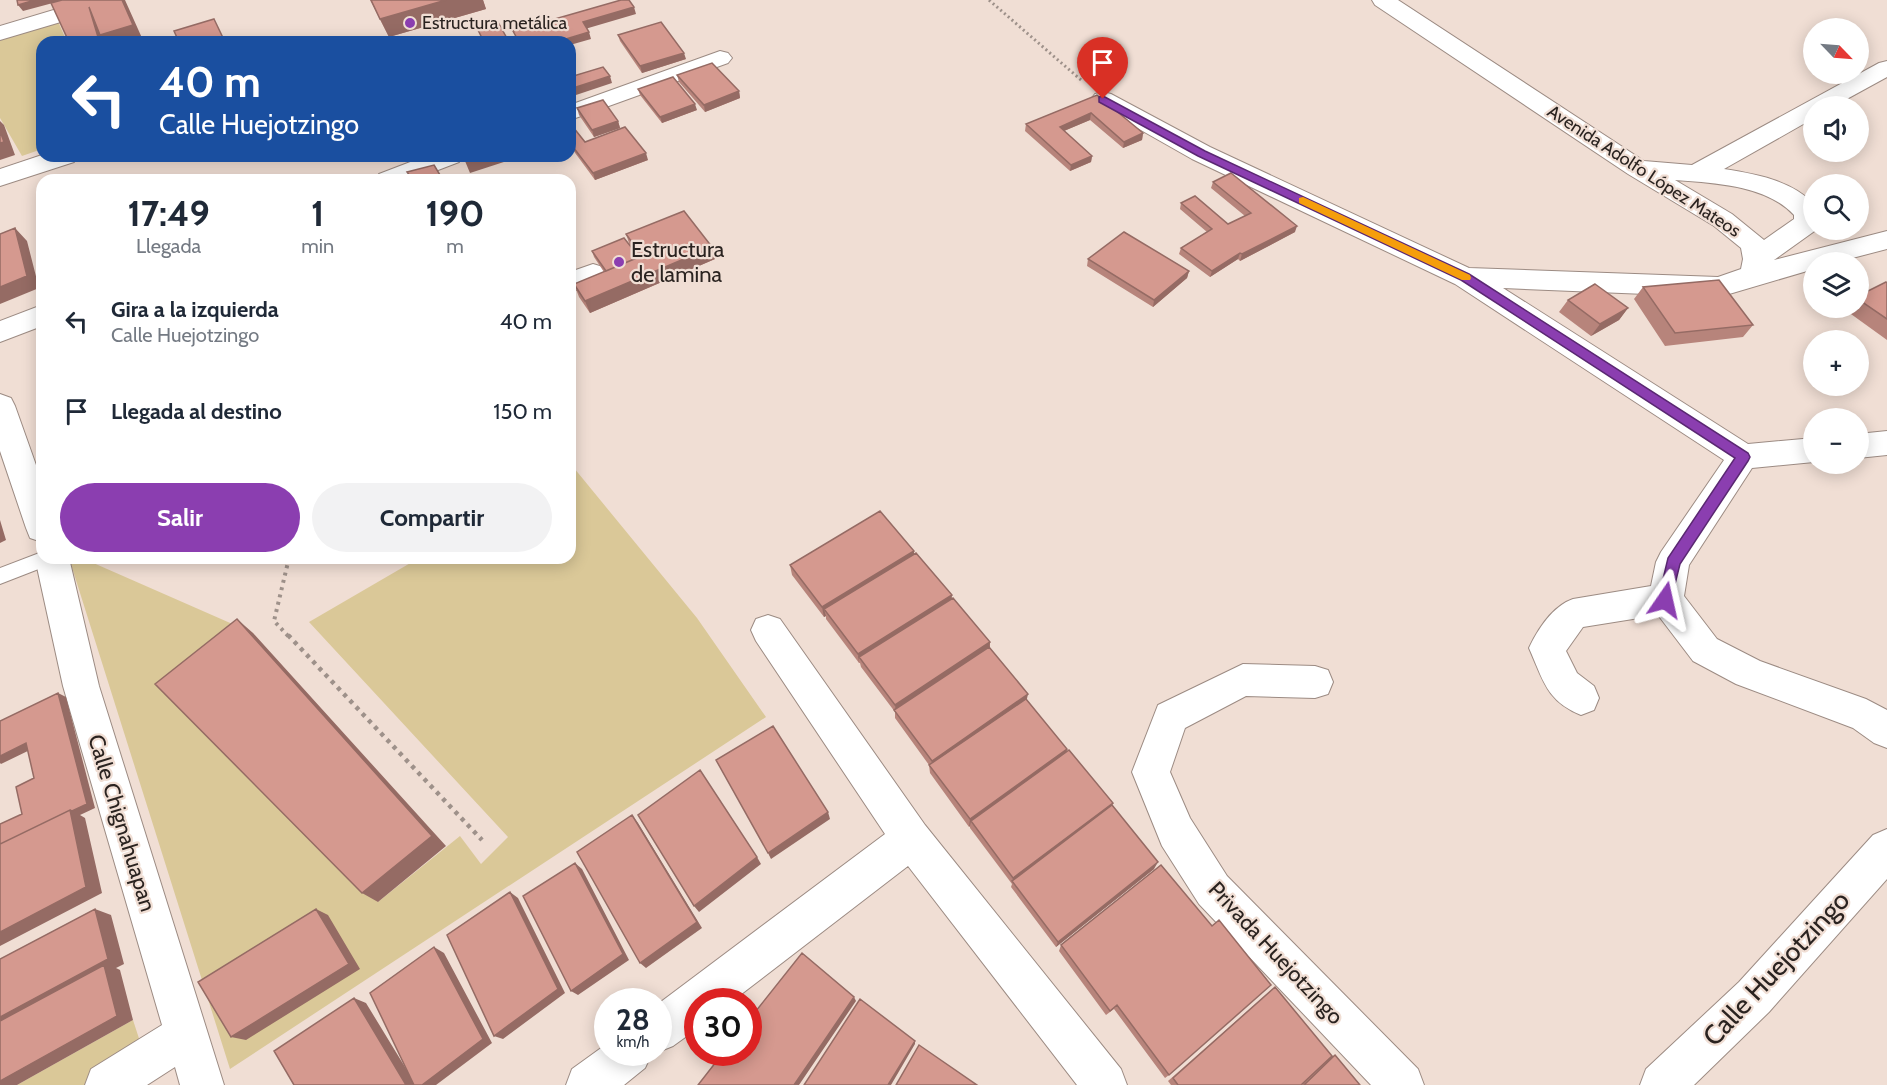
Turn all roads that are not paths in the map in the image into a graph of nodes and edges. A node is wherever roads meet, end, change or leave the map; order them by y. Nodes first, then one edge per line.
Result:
1 (110, 0) edge
2 (1383, 0) edge
3 (0, 33) edge
4 (720, 58) dead end
5 (1887, 68) edge
6 (1835, 96) edge
7 (1103, 99) edge
8 (576, 110) edge
9 (1803, 114) edge
10 (47, 162) edge
11 (447, 165) edge
12 (1637, 168) junction
13 (1697, 173) junction
14 (412, 174) edge
15 (0, 178) edge
16 (1887, 240) edge
17 (1756, 267) junction
18 (1465, 277) junction
19 (36, 317) edge
20 (0, 332) edge
21 (0, 406) edge
22 (1887, 443) edge
23 (1869, 445) edge
24 (1803, 451) edge
25 (1743, 457) junction
26 (36, 511) edge
27 (36, 563) edge
28 (51, 564) edge
29 (0, 576) edge
30 (1665, 600) junction
31 (768, 630) dead end
32 (1315, 682) dead end
33 (1581, 698) dead end
34 (1887, 731) edge
35 (911, 839) junction
36 (1887, 849) edge
37 (672, 1020) edge
38 (186, 1035) junction
39 (613, 1066) edge
40 (107, 1085) edge
41 (202, 1085) edge
42 (588, 1085) edge
43 (1105, 1085) edge
44 (1402, 1085) edge
45 (1662, 1085) edge

1 - 3 street
2 - 12 street, Avenida Adolfo López Mateos
4 - 8 street
5 - 6 street
7 - 18 street
9 - 13 street
10 - 15 street
11 - 14 street
12 - 13 street
12 - 17 street, Avenida Adolfo López Mateos
13 - 17 street
16 - 17 street
17 - 18 street
18 - 25 street
19 - 20 street
21 - 26 street
22 - 23 street
24 - 25 street
25 - 30 street
27 - 29 lane
28 - 38 street, Calle Chignahuapan
30 - 33 street
30 - 34 street
31 - 35 street
32 - 44 street, Privada Huejotzingo
35 - 37 street
35 - 43 street
36 - 45 street, Calle Huejotzingo
38 - 40 street
38 - 41 street, Calle Chignahuapan
39 - 42 street

